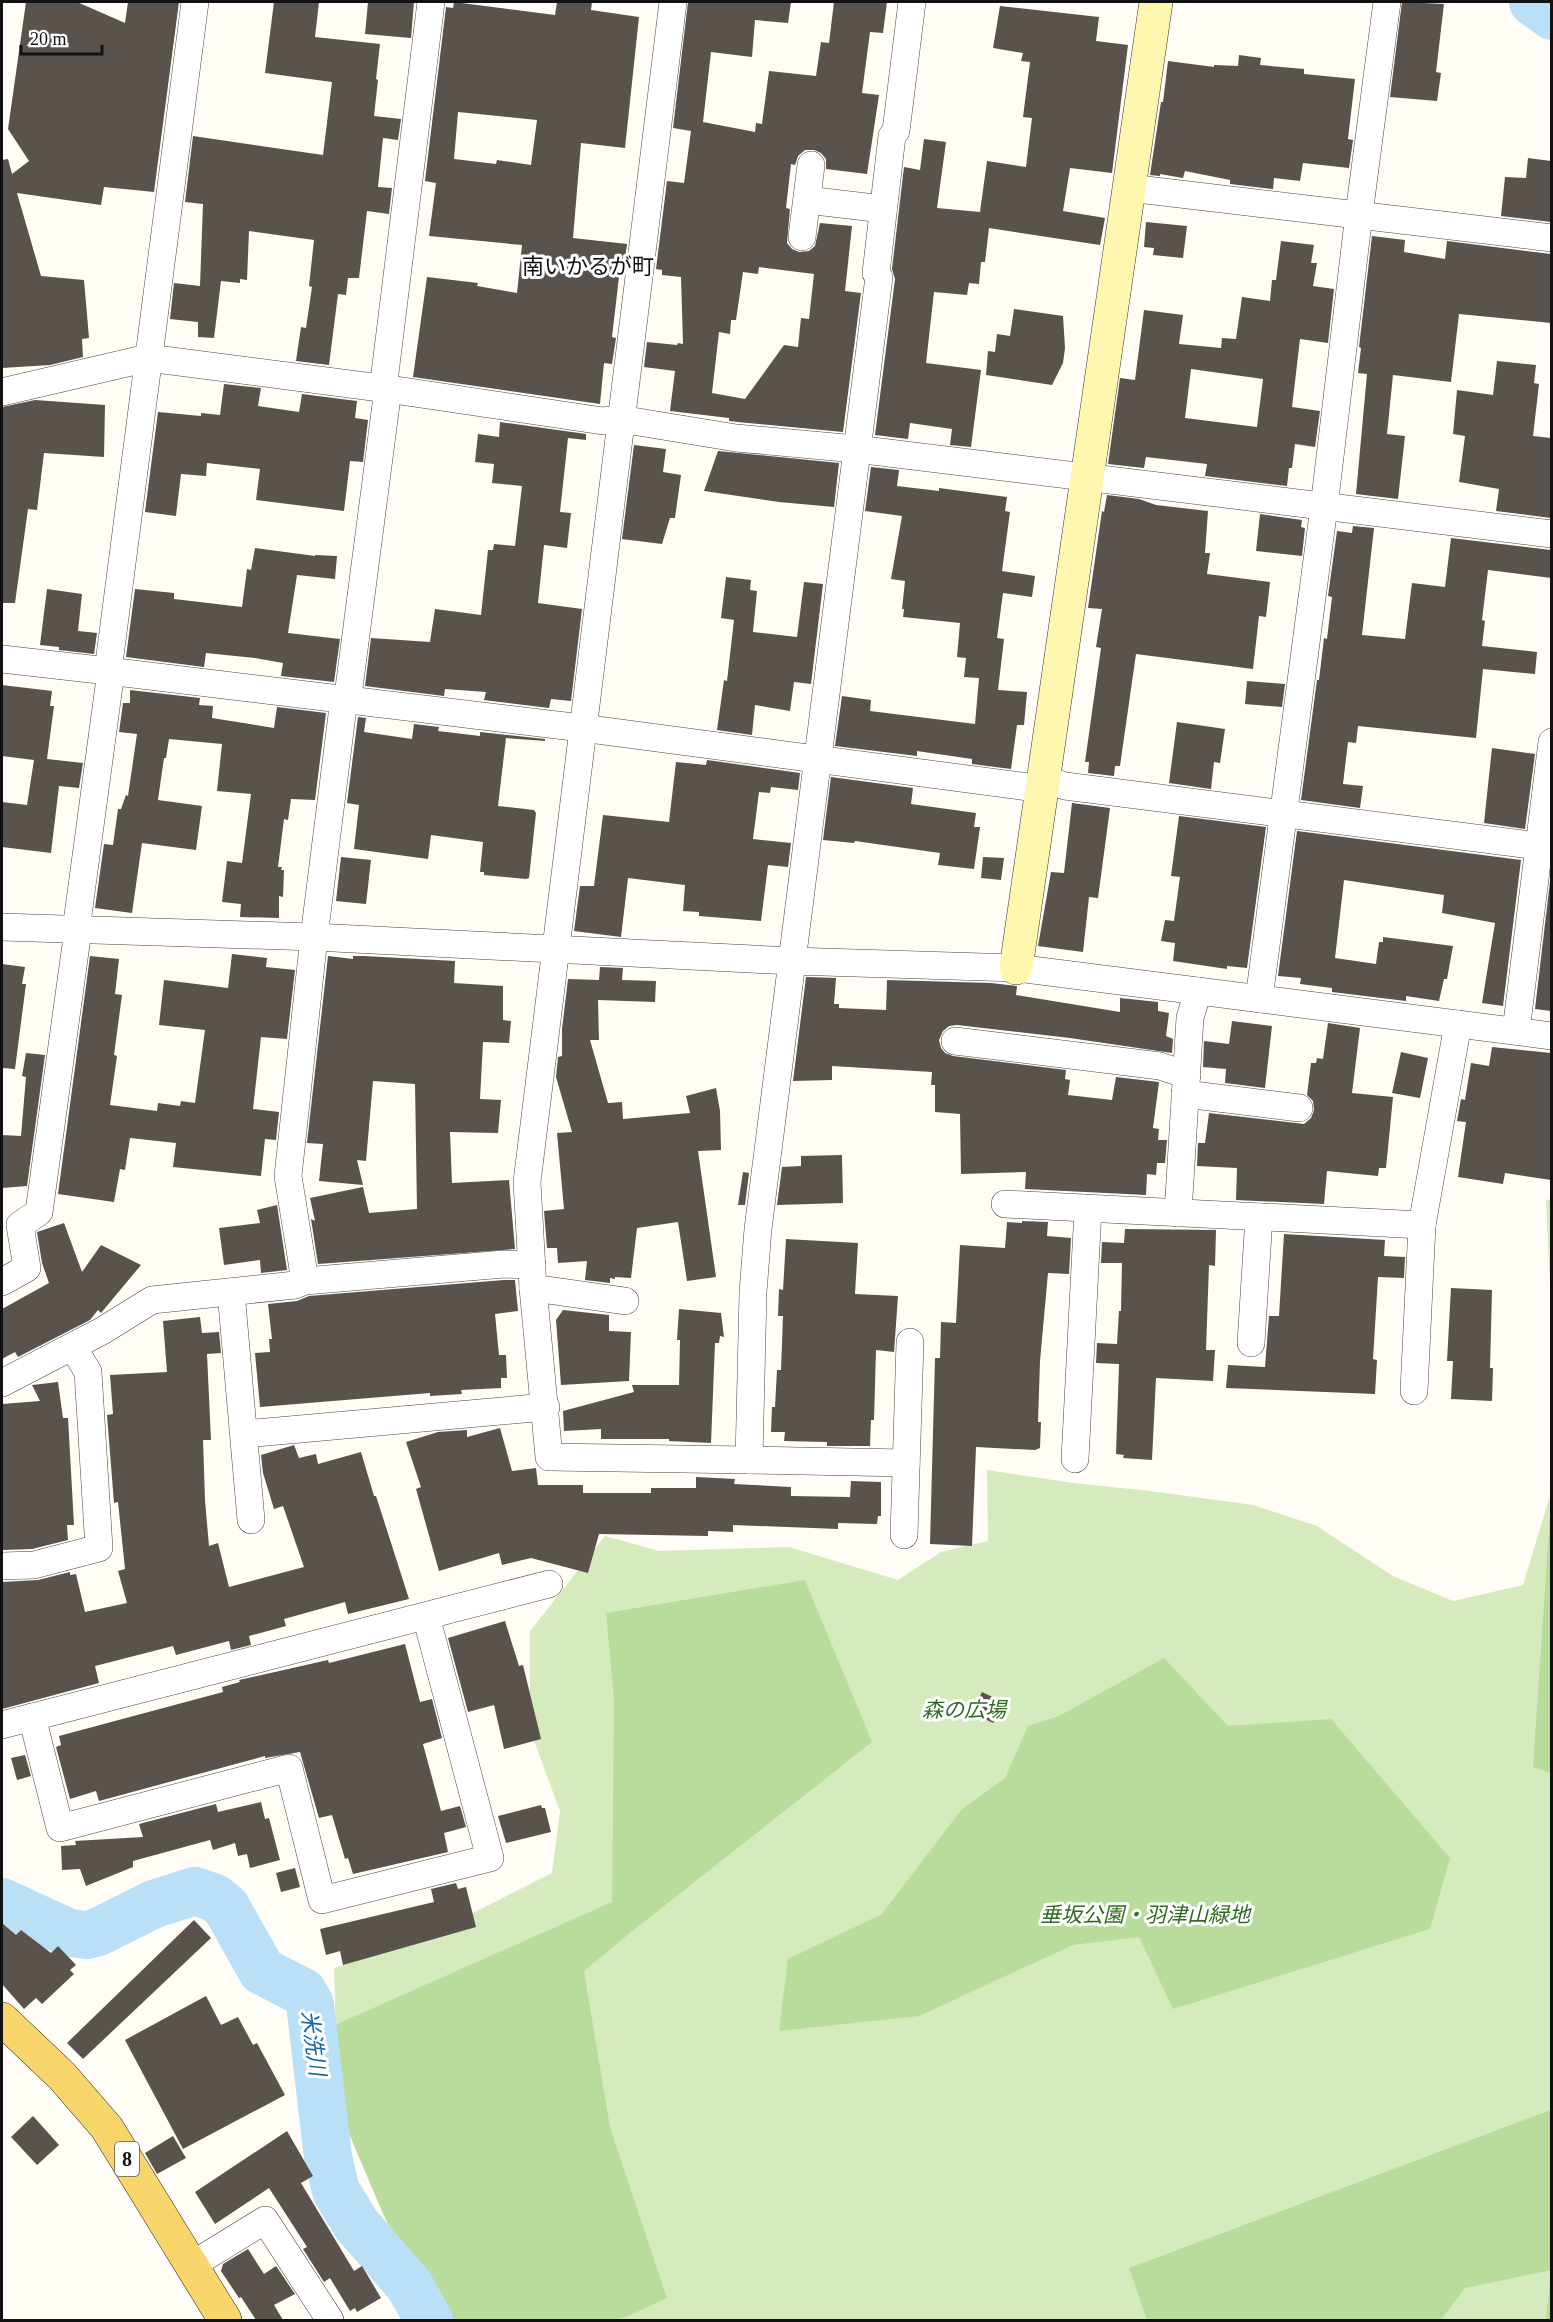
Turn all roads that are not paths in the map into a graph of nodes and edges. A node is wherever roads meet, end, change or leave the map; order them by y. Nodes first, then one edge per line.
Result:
1 (195, 2) edge
2 (431, 2) edge
3 (673, 2) edge
4 (912, 2) edge
5 (1156, 2) edge
6 (1387, 2) edge
7 (811, 165) dead end
8 (1129, 188) junction
9 (807, 200) junction
10 (884, 209) junction
11 (1359, 214) junction
12 (802, 237) dead end
13 (1551, 237) edge
14 (148, 358) junction
15 (385, 389) junction
16 (2, 392) edge
17 (620, 419) junction
18 (856, 449) junction
19 (1086, 477) junction
20 (1324, 507) junction
21 (1551, 534) edge
22 (2, 659) edge
23 (110, 671) junction
24 (344, 699) junction
25 (582, 728) junction
26 (1550, 757) edge
27 (816, 759) junction
28 (1043, 784) junction
29 (1284, 815) junction
30 (1538, 846) junction
31 (2, 927) edge
32 (77, 930) junction
33 (314, 937) junction
34 (555, 950) junction
35 (790, 961) junction
36 (1016, 968) junction
37 (1198, 991) junction
38 (1259, 999) junction
39 (1458, 1024) junction
40 (1516, 1031) junction
41 (1551, 1036) edge
42 (955, 1041) dead end
43 (1186, 1084) junction
44 (1299, 1108) dead end
45 (1005, 1204) dead end
46 (1088, 1209) junction
47 (1178, 1213) junction
48 (1259, 1217) junction
49 (1422, 1225) junction
50 (533, 1276) junction
51 (305, 1281) junction
52 (2, 1282) edge
53 (231, 1292) junction
54 (626, 1301) dead end
55 (910, 1342) dead end
56 (1251, 1343) dead end
57 (73, 1347) junction
58 (2, 1383) edge
59 (1414, 1390) dead end
60 (546, 1407) junction
61 (244, 1434) junction
62 (1075, 1459) dead end
63 (749, 1460) junction
64 (906, 1463) junction
65 (251, 1520) dead end
66 (904, 1535) dead end
67 (2, 1566) edge
68 (549, 1584) dead end
69 (426, 1616) junction
70 (32, 1717) junction
71 (2, 1725) edge
72 (2, 2019) edge
73 (192, 2265) junction
74 (225, 2320) edge
75 (330, 2320) edge

1 - 14 street
2 - 15 street
3 - 17 street
4 - 10 street
5 - 8 street
6 - 11 street
7 - 9 street
8 - 11 street
8 - 19 street
9 - 10 street
9 - 12 street
10 - 18 street
11 - 13 street
11 - 20 street
14 - 15 street
14 - 16 street
14 - 23 street
15 - 17 street
15 - 24 street
17 - 18 street
17 - 25 street
18 - 19 street
18 - 27 street
19 - 20 street
19 - 28 street
20 - 21 street
20 - 29 street
22 - 23 street
23 - 24 street
23 - 32 street
24 - 25 street
24 - 33 street
25 - 27 street
25 - 34 street
26 - 30 street
27 - 28 street
27 - 35 street
28 - 29 street
28 - 36 street
29 - 30 street
29 - 38 street
30 - 40 street
31 - 32 street
32 - 33 street
32 - 52 street
33 - 34 street
33 - 51 street
34 - 35 street
34 - 50 street
35 - 36 street
35 - 63 street
36 - 37 street
37 - 38 street
37 - 43 street
38 - 39 street
39 - 40 street
39 - 49 street
40 - 41 street
42 - 43 street
43 - 44 street
43 - 47 street
45 - 46 street
46 - 47 street
46 - 62 street
47 - 48 street
48 - 49 street
48 - 56 street
49 - 59 street
50 - 51 street
50 - 54 street
50 - 60 street
51 - 53 street
53 - 57 street
53 - 61 street
55 - 64 street
57 - 58 street
57 - 67 street
60 - 61 street
60 - 63 street
61 - 65 street
63 - 64 street
64 - 66 street
68 - 69 street
69 - 70 street
69 - 70 street
70 - 71 street
72 - 73 main road, 8
73 - 74 main road, 8
73 - 75 street

